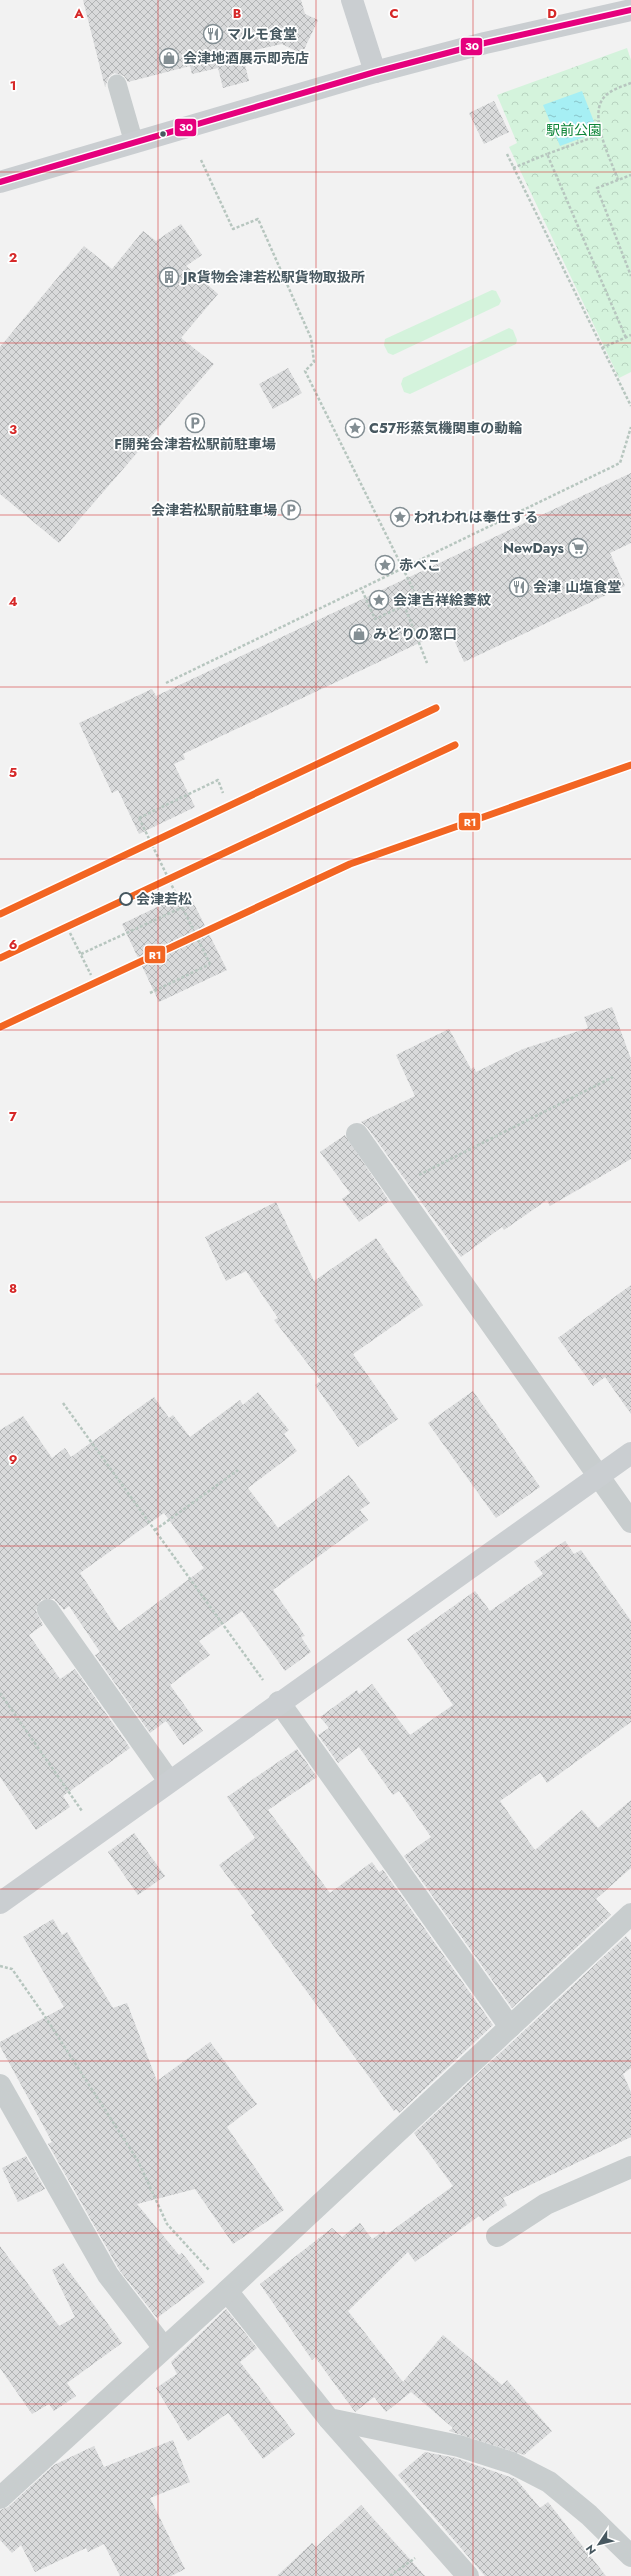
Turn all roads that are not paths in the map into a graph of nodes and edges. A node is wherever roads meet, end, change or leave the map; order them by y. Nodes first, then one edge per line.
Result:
1 (352, 0) edge
2 (631, 10) edge
3 (374, 72) junction
4 (117, 84) dead end
5 (134, 143) junction
6 (0, 182) edge
7 (357, 1134) dead end
8 (631, 1453) edge
9 (599, 1476) junction
10 (631, 1522) edge
11 (48, 1610) dead end
12 (279, 1702) junction
13 (169, 1781) junction
14 (0, 1903) edge
15 (631, 1914) edge
16 (510, 2027) junction
17 (0, 2085) edge
18 (631, 2167) edge
19 (497, 2236) dead end
20 (227, 2291) junction
21 (164, 2348) junction
22 (329, 2419) junction
23 (0, 2498) edge
24 (631, 2556) edge
25 (468, 2576) edge

1 - 3 street
2 - 3 street
3 - 5 street
4 - 5 lane
5 - 6 street
7 - 9 street
8 - 9 street
9 - 10 street
9 - 12 street
11 - 13 street
12 - 13 street
12 - 16 street
13 - 14 street
15 - 16 street
16 - 20 street
17 - 21 street
18 - 19 street
20 - 21 street
20 - 22 street
21 - 23 street
22 - 24 street
22 - 25 street

